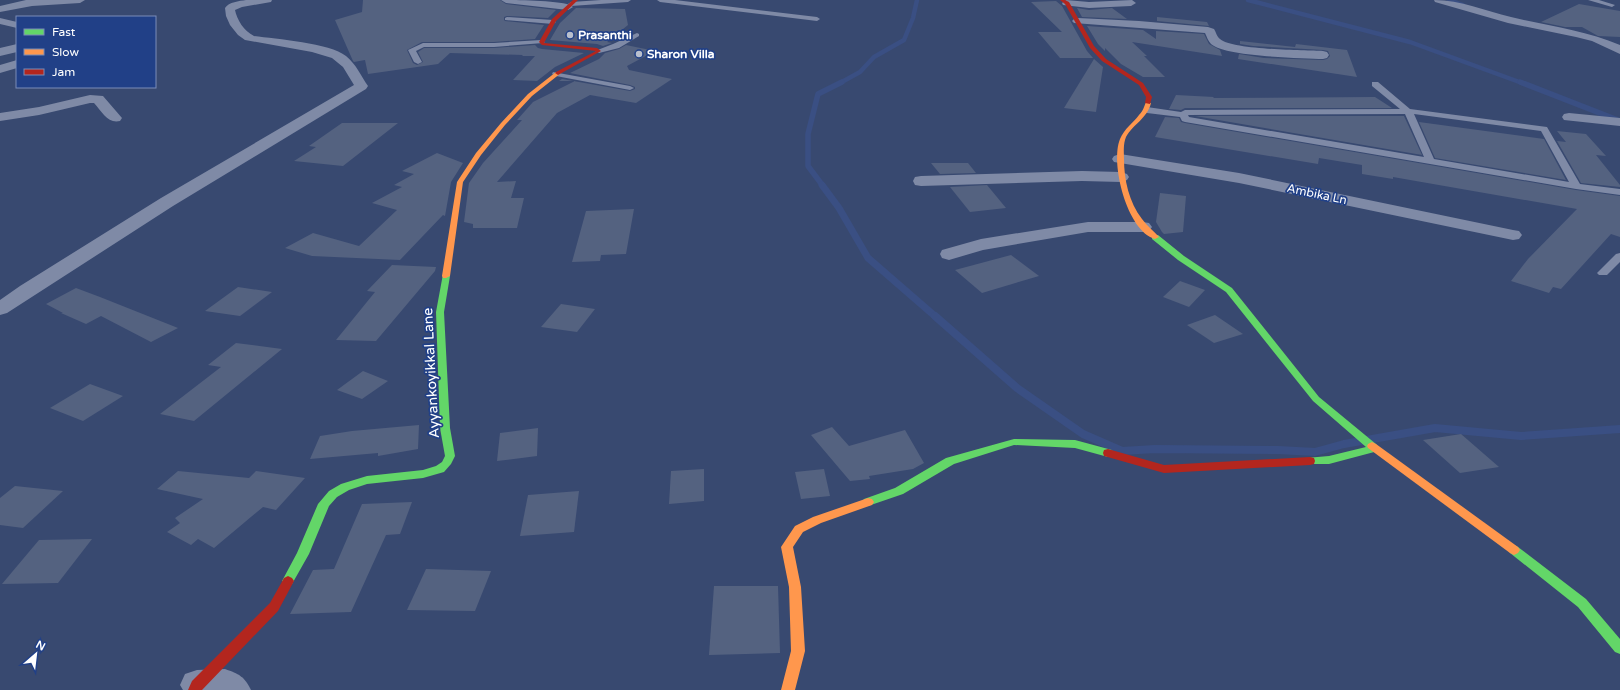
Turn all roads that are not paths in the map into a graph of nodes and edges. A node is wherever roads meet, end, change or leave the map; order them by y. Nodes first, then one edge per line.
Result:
1 (80, 0) edge
2 (268, 0) edge
3 (506, 0) edge
4 (628, 0) edge
5 (660, 0) edge
6 (1439, 0) edge
7 (1591, 0) edge
8 (30, 1) edge
9 (1065, 1) edge
10 (1132, 3) dead end
11 (572, 4) edge
12 (1612, 5) dead end
13 (0, 10) edge
14 (507, 19) dead end
15 (817, 19) dead end
16 (0, 21) edge
17 (1078, 21) junction
18 (553, 22) junction
19 (16, 25) edge
20 (16, 28) edge
21 (0, 31) edge
22 (637, 35) dead end
23 (541, 42) junction
24 (16, 48) edge
25 (1620, 50) edge
26 (599, 51) junction
27 (0, 52) edge
28 (1323, 55) dead end
29 (418, 62) dead end
30 (16, 64) edge
31 (0, 68) edge
32 (556, 74) junction
33 (1375, 84) dead end
34 (630, 88) dead end
35 (1147, 110) junction
36 (1408, 111) junction
37 (1184, 115) junction
38 (0, 117) edge
39 (1569, 117) dead end
40 (115, 118) dead end
41 (1620, 122) edge
42 (1120, 159) junction
43 (1430, 161) junction
44 (1121, 177) junction
45 (921, 181) dead end
46 (1576, 186) junction
47 (1620, 192) edge
48 (1142, 227) junction
49 (1513, 235) dead end
50 (949, 254) dead end
51 (1620, 256) edge
52 (1603, 274) dead end
53 (0, 309) edge
54 (1374, 448) junction
55 (1620, 648) edge
56 (196, 688) edge
57 (234, 690) edge
58 (788, 690) edge

1 - 8 street
2 - 53 street
3 - 11 street
4 - 11 lane
5 - 15 lane
6 - 25 street
7 - 12 lane
8 - 13 street
9 - 10 street
9 - 17 street
11 - 18 street
14 - 18 lane
16 - 19 street
17 - 28 street
17 - 35 street
18 - 23 street
20 - 21 street
22 - 26 lane
23 - 26 street
23 - 29 lane
24 - 27 street
26 - 32 street, Ayyankoyikkal Lane
30 - 31 street
32 - 34 lane
32 - 56 street, Ayyankoyikkal Lane
33 - 36 lane
35 - 37 lane
35 - 42 street
36 - 37 lane
36 - 43 lane
36 - 46 lane
37 - 43 lane
38 - 40 street
39 - 41 street
42 - 44 street
42 - 49 street, Ambika Ln
43 - 46 lane
44 - 45 street
44 - 48 street
46 - 47 lane
48 - 50 street
48 - 54 street
51 - 52 lane
54 - 55 street
54 - 58 street
56 - 57 street

